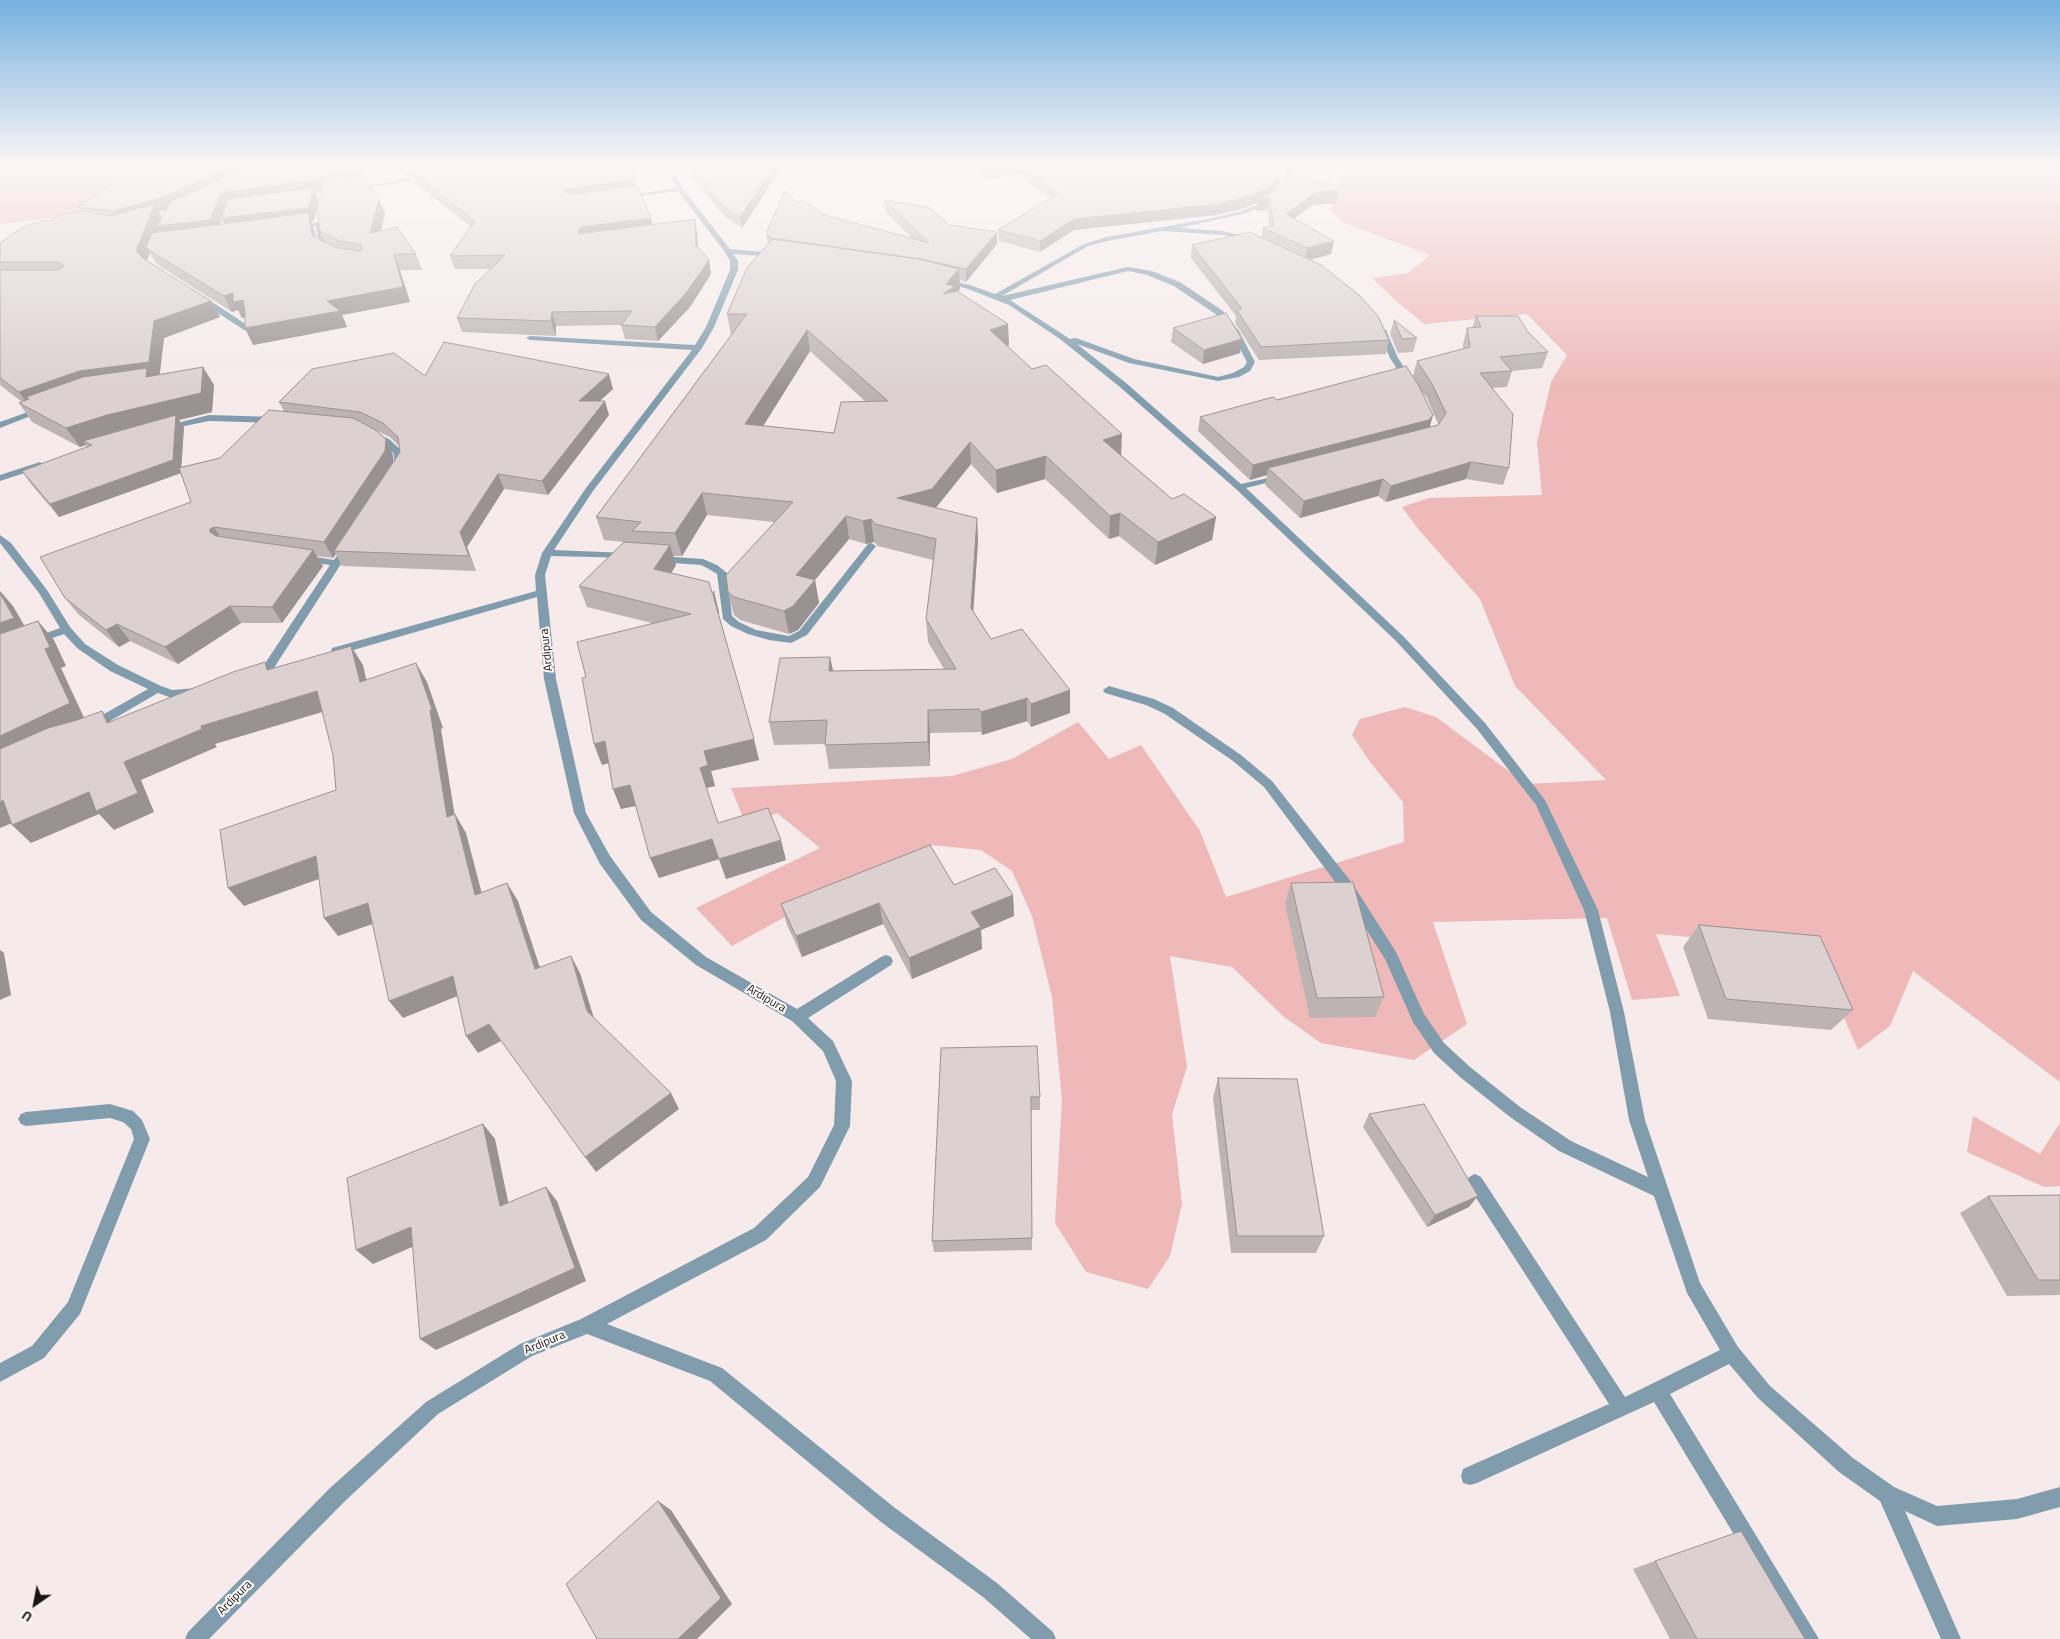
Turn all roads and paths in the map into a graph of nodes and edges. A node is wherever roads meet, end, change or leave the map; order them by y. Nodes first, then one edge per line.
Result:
1 (321, 240) edge
2 (720, 240) edge
3 (1107, 240) edge
4 (1253, 240) edge
5 (1265, 245) edge
6 (728, 250) junction
7 (335, 256) edge
8 (791, 256) edge
9 (931, 278) edge
10 (190, 292) edge
11 (1000, 297) junction
12 (1374, 320) edge
13 (249, 330) edge
14 (1063, 337) junction
15 (530, 338) edge
16 (698, 348) junction
17 (1415, 390) edge
18 (56, 405) edge
19 (284, 421) edge
20 (0, 425) edge
21 (158, 429) edge
22 (363, 430) edge
23 (46, 463) edge
24 (1288, 475) edge
25 (0, 478) edge
26 (392, 482) edge
27 (1239, 487) junction
28 (0, 538) edge
29 (353, 538) edge
30 (871, 546) edge
31 (547, 552) junction
32 (291, 556) edge
33 (336, 563) junction
34 (541, 593) junction
35 (66, 629) junction
36 (25, 645) edge
37 (323, 655) edge
38 (285, 666) edge
39 (157, 689) junction
40 (209, 689) edge
41 (1109, 690) dead end
42 (81, 732) edge
43 (886, 961) dead end
44 (797, 1017) junction
45 (26, 1119) dead end
46 (1475, 1182) dead end
47 (1659, 1190) junction
48 (586, 1325) junction
49 (1732, 1353) junction
50 (0, 1373) edge
51 (1658, 1391) junction
52 (1621, 1407) junction
53 (1470, 1476) dead end
54 (1887, 1494) junction
55 (2060, 1497) edge
56 (195, 1639) edge
57 (1046, 1639) edge
58 (1809, 1639) edge
59 (1951, 1639) edge

1 - 7 street
2 - 6 street, Ardipura
3 - 11 street
4 - 5 street
6 - 8 street
6 - 16 street, Ardipura
9 - 11 street
10 - 13 street
11 - 14 street
11 - 14 street
12 - 17 street
14 - 27 street
15 - 16 street
16 - 31 street, Ardipura
18 - 20 street
19 - 21 street
22 - 26 street
23 - 25 street
24 - 27 street
27 - 47 street
28 - 35 street
29 - 33 street
30 - 31 street
31 - 34 street, Ardipura
32 - 33 street
33 - 38 street
34 - 37 street
34 - 44 street, Ardipura
35 - 36 street
35 - 39 street
39 - 40 street
39 - 42 street
41 - 47 street
43 - 44 street
44 - 48 street, Ardipura
45 - 50 street
46 - 52 street
47 - 49 street
48 - 56 street, Ardipura
48 - 57 street
49 - 51 street
49 - 54 street
51 - 52 street
51 - 58 street
52 - 53 street
54 - 55 street
54 - 59 street

